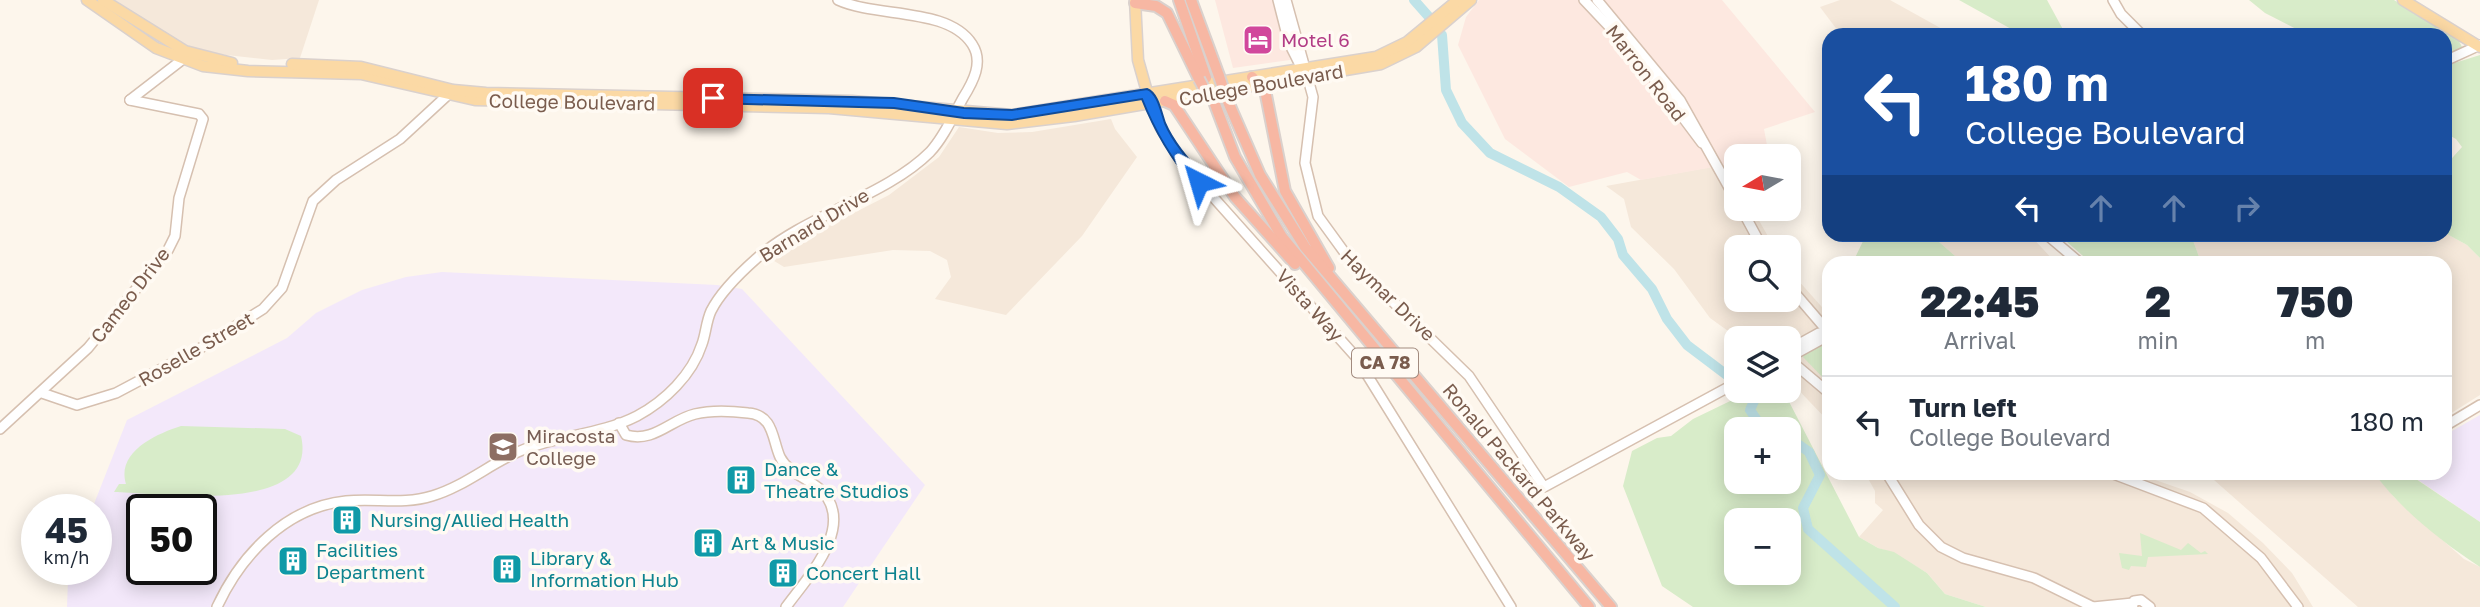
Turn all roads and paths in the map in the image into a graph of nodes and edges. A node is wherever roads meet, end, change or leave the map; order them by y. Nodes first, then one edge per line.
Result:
1 (87, 0) edge
2 (103, 0) edge
3 (838, 0) edge
4 (1179, 0) edge
5 (1278, 0) edge
6 (1286, 0) edge
7 (1458, 0) edge
8 (1464, 0) edge
9 (1471, 0) edge
10 (1584, 0) edge
11 (1597, 0) edge
12 (2113, 0) edge
13 (2403, 0) edge
14 (2413, 0) edge
15 (1135, 2) edge
16 (1194, 3) edge
17 (1453, 18) junction
18 (1287, 20) junction
19 (118, 21) junction
20 (2135, 28) edge
21 (147, 29) junction
22 (2480, 44) edge
23 (1390, 52) junction
24 (192, 53) junction
25 (1377, 57) junction
26 (2452, 58) edge
27 (182, 60) junction
28 (1387, 62) junction
29 (1370, 66) junction
30 (1305, 72) junction
31 (1252, 77) junction
32 (1202, 79) junction
33 (1262, 85) junction
34 (453, 90) junction
35 (446, 97) junction
36 (1148, 98) junction
37 (1165, 101) junction
38 (953, 116) junction
39 (1706, 147) junction
40 (1724, 179) edge
41 (2055, 242) edge
42 (2072, 256) edge
43 (1335, 283) junction
44 (1801, 302) edge
45 (1338, 307) junction
46 (1822, 329) edge
47 (1822, 335) edge
48 (1801, 349) edge
49 (1801, 366) edge
50 (1822, 386) edge
51 (1724, 390) edge
52 (42, 393) junction
53 (2480, 405) edge
54 (2452, 422) edge
55 (619, 423) junction
56 (0, 429) edge
57 (1891, 480) edge
58 (2130, 480) edge
59 (2133, 605) edge
60 (216, 607) edge
61 (786, 607) edge
62 (1511, 607) edge
63 (1589, 607) edge
64 (1611, 607) edge
65 (2093, 607) edge
66 (2150, 607) edge
67 (2298, 607) edge

1 - 19 main road, College Boulevard
2 - 21 main road, College Boulevard
3 - 38 street, Barnard Drive
4 - 32 highway
5 - 18 street
6 - 18 street
7 - 23 main road, College Boulevard
8 - 17 main road
9 - 17 main road, College Boulevard
10 - 39 street, Marron Road
11 - 39 street, Marron Road
12 - 20 street
13 - 22 main road
14 - 22 main road
15 - 32 highway
15 - 36 main road, Vista Way
16 - 43 highway, Ronald Packard Parkway / CA 78, bridge
17 - 28 main road, College Boulevard
18 - 30 street, Haymar Drive
19 - 21 main road
19 - 27 main road, College Boulevard
21 - 24 main road, College Boulevard
22 - 26 street
23 - 25 main road, College Boulevard
23 - 28 main road
24 - 27 street
24 - 34 main road, College Boulevard
25 - 29 main road
25 - 30 main road, College Boulevard
27 - 35 main road, College Boulevard
27 - 52 street, Cameo Drive
28 - 29 main road, College Boulevard
29 - 30 main road, College Boulevard
30 - 31 main road, College Boulevard
30 - 33 main road, College Boulevard
30 - 51 street, Haymar Drive
31 - 33 highway
31 - 36 main road, College Boulevard
32 - 45 highway, Ronald Packard Parkway / CA 78, bridge
33 - 37 main road, College Boulevard
33 - 43 highway
34 - 35 street, Roselle Street
34 - 38 main road, College Boulevard
35 - 38 main road, College Boulevard
35 - 52 street, Roselle Street
36 - 37 main road, College Boulevard
36 - 38 main road, College Boulevard
36 - 62 street, Vista Way
37 - 45 highway
38 - 55 street, Barnard Drive
39 - 40 street, Marron Road
41 - 42 street
43 - 64 highway, Ronald Packard Parkway / CA 78
44 - 46 street
45 - 63 highway, Ronald Packard Parkway / CA 78
47 - 48 street
49 - 50 street
52 - 56 street, Cameo Drive
53 - 54 street
55 - 60 street, Barnard Drive
55 - 61 street
57 - 65 street
58 - 67 street
59 - 65 street
59 - 66 street

